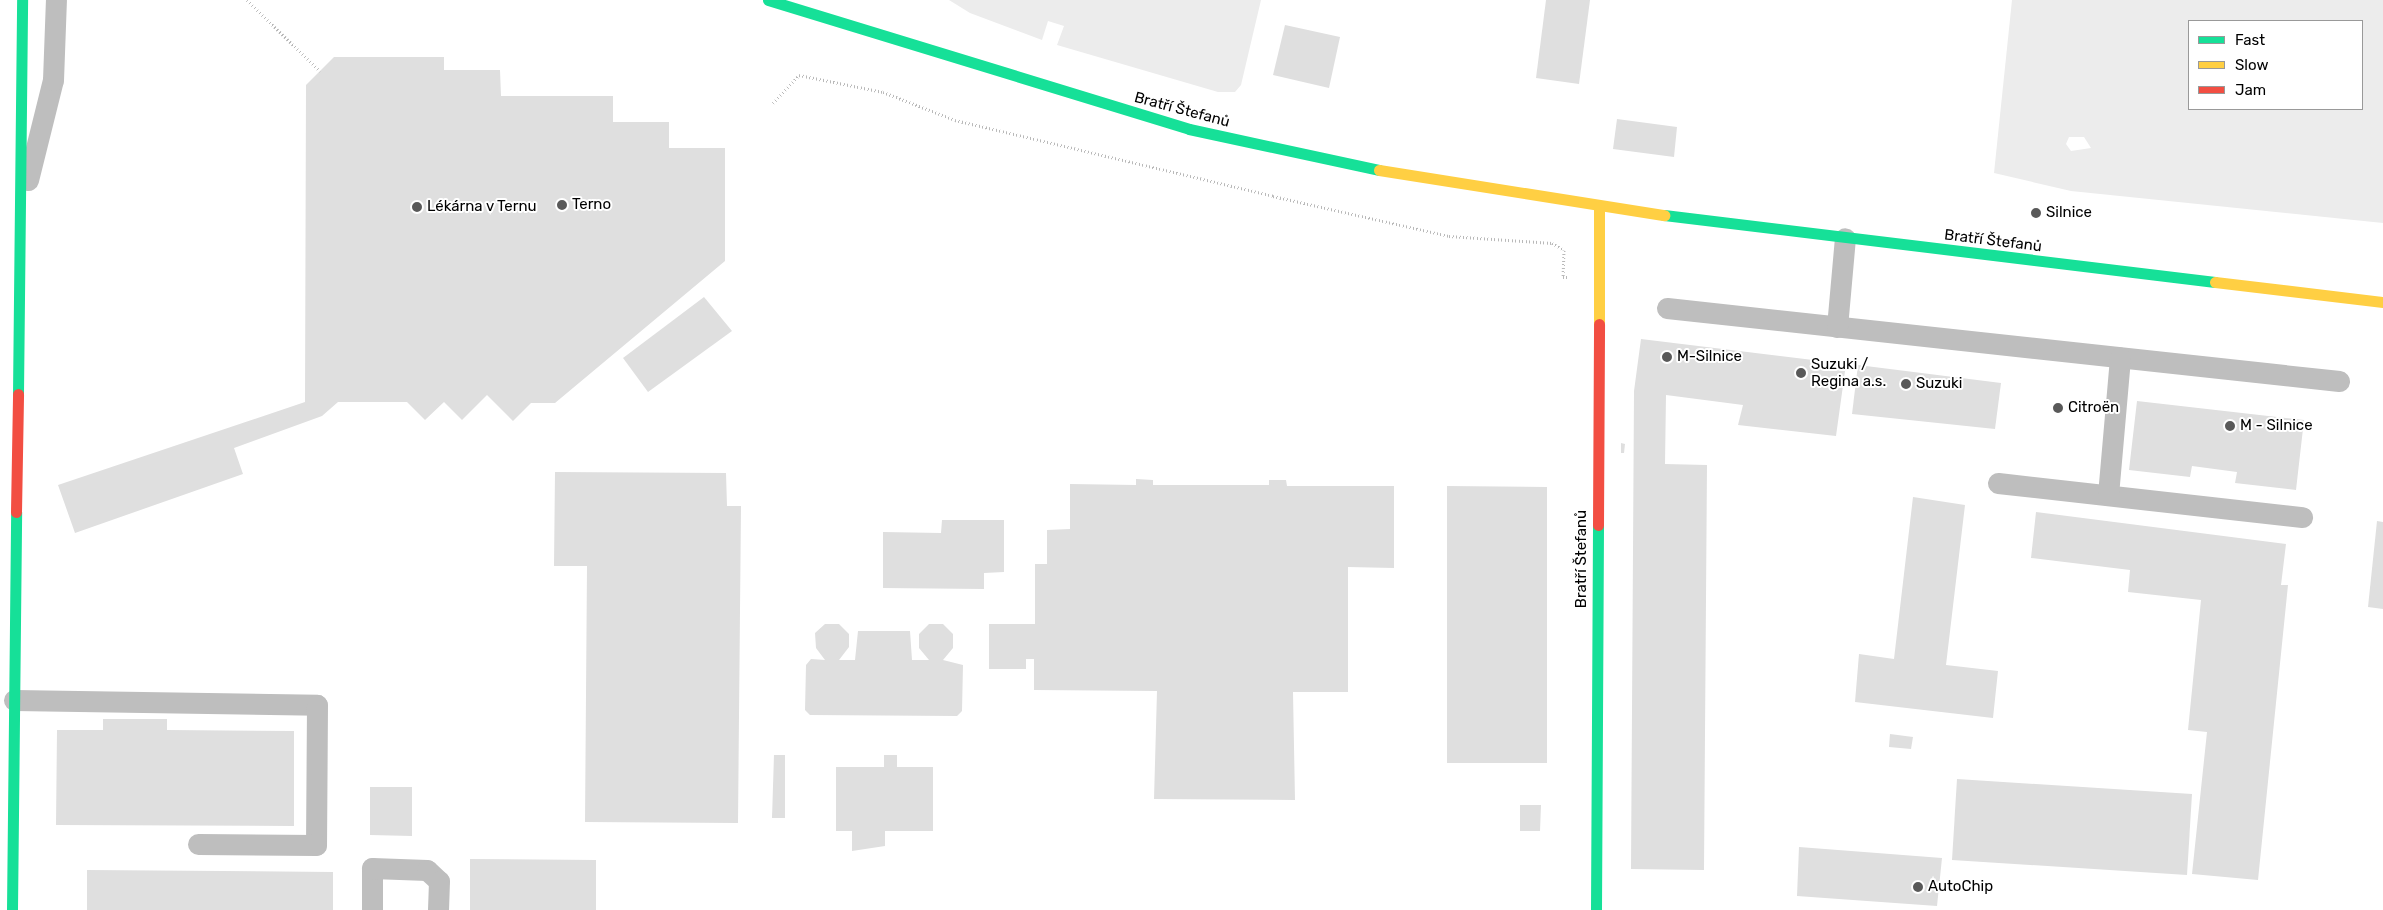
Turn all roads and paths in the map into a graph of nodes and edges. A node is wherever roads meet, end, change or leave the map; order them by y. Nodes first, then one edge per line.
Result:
1 (22, 0) edge
2 (56, 0) edge
3 (247, 0) edge
4 (768, 0) edge
5 (320, 71) dead end
6 (773, 103) dead end
7 (1599, 207) junction
8 (19, 214) junction
9 (1845, 238) junction
10 (1599, 281) junction
11 (2383, 302) edge
12 (1667, 308) dead end
13 (1837, 327) junction
14 (2120, 358) junction
15 (2339, 381) dead end
16 (1998, 482) dead end
17 (2108, 495) junction
18 (2302, 517) dead end
19 (14, 700) junction
20 (198, 844) dead end
21 (12, 910) edge
22 (372, 910) edge
23 (438, 910) edge
24 (1596, 910) edge

1 - 8 main road
2 - 8 lane
3 - 5 path
4 - 7 main road, Bratří Štefanů
6 - 10 path
7 - 9 main road, Bratří Štefanů
7 - 10 main road, Bratří Štefanů
8 - 19 main road
9 - 11 main road, Bratří Štefanů
9 - 13 lane
10 - 24 main road, Bratří Štefanů
12 - 13 lane
13 - 14 lane
14 - 15 lane
14 - 17 lane
16 - 17 lane
17 - 18 lane
19 - 20 lane
19 - 21 main road
22 - 23 lane

